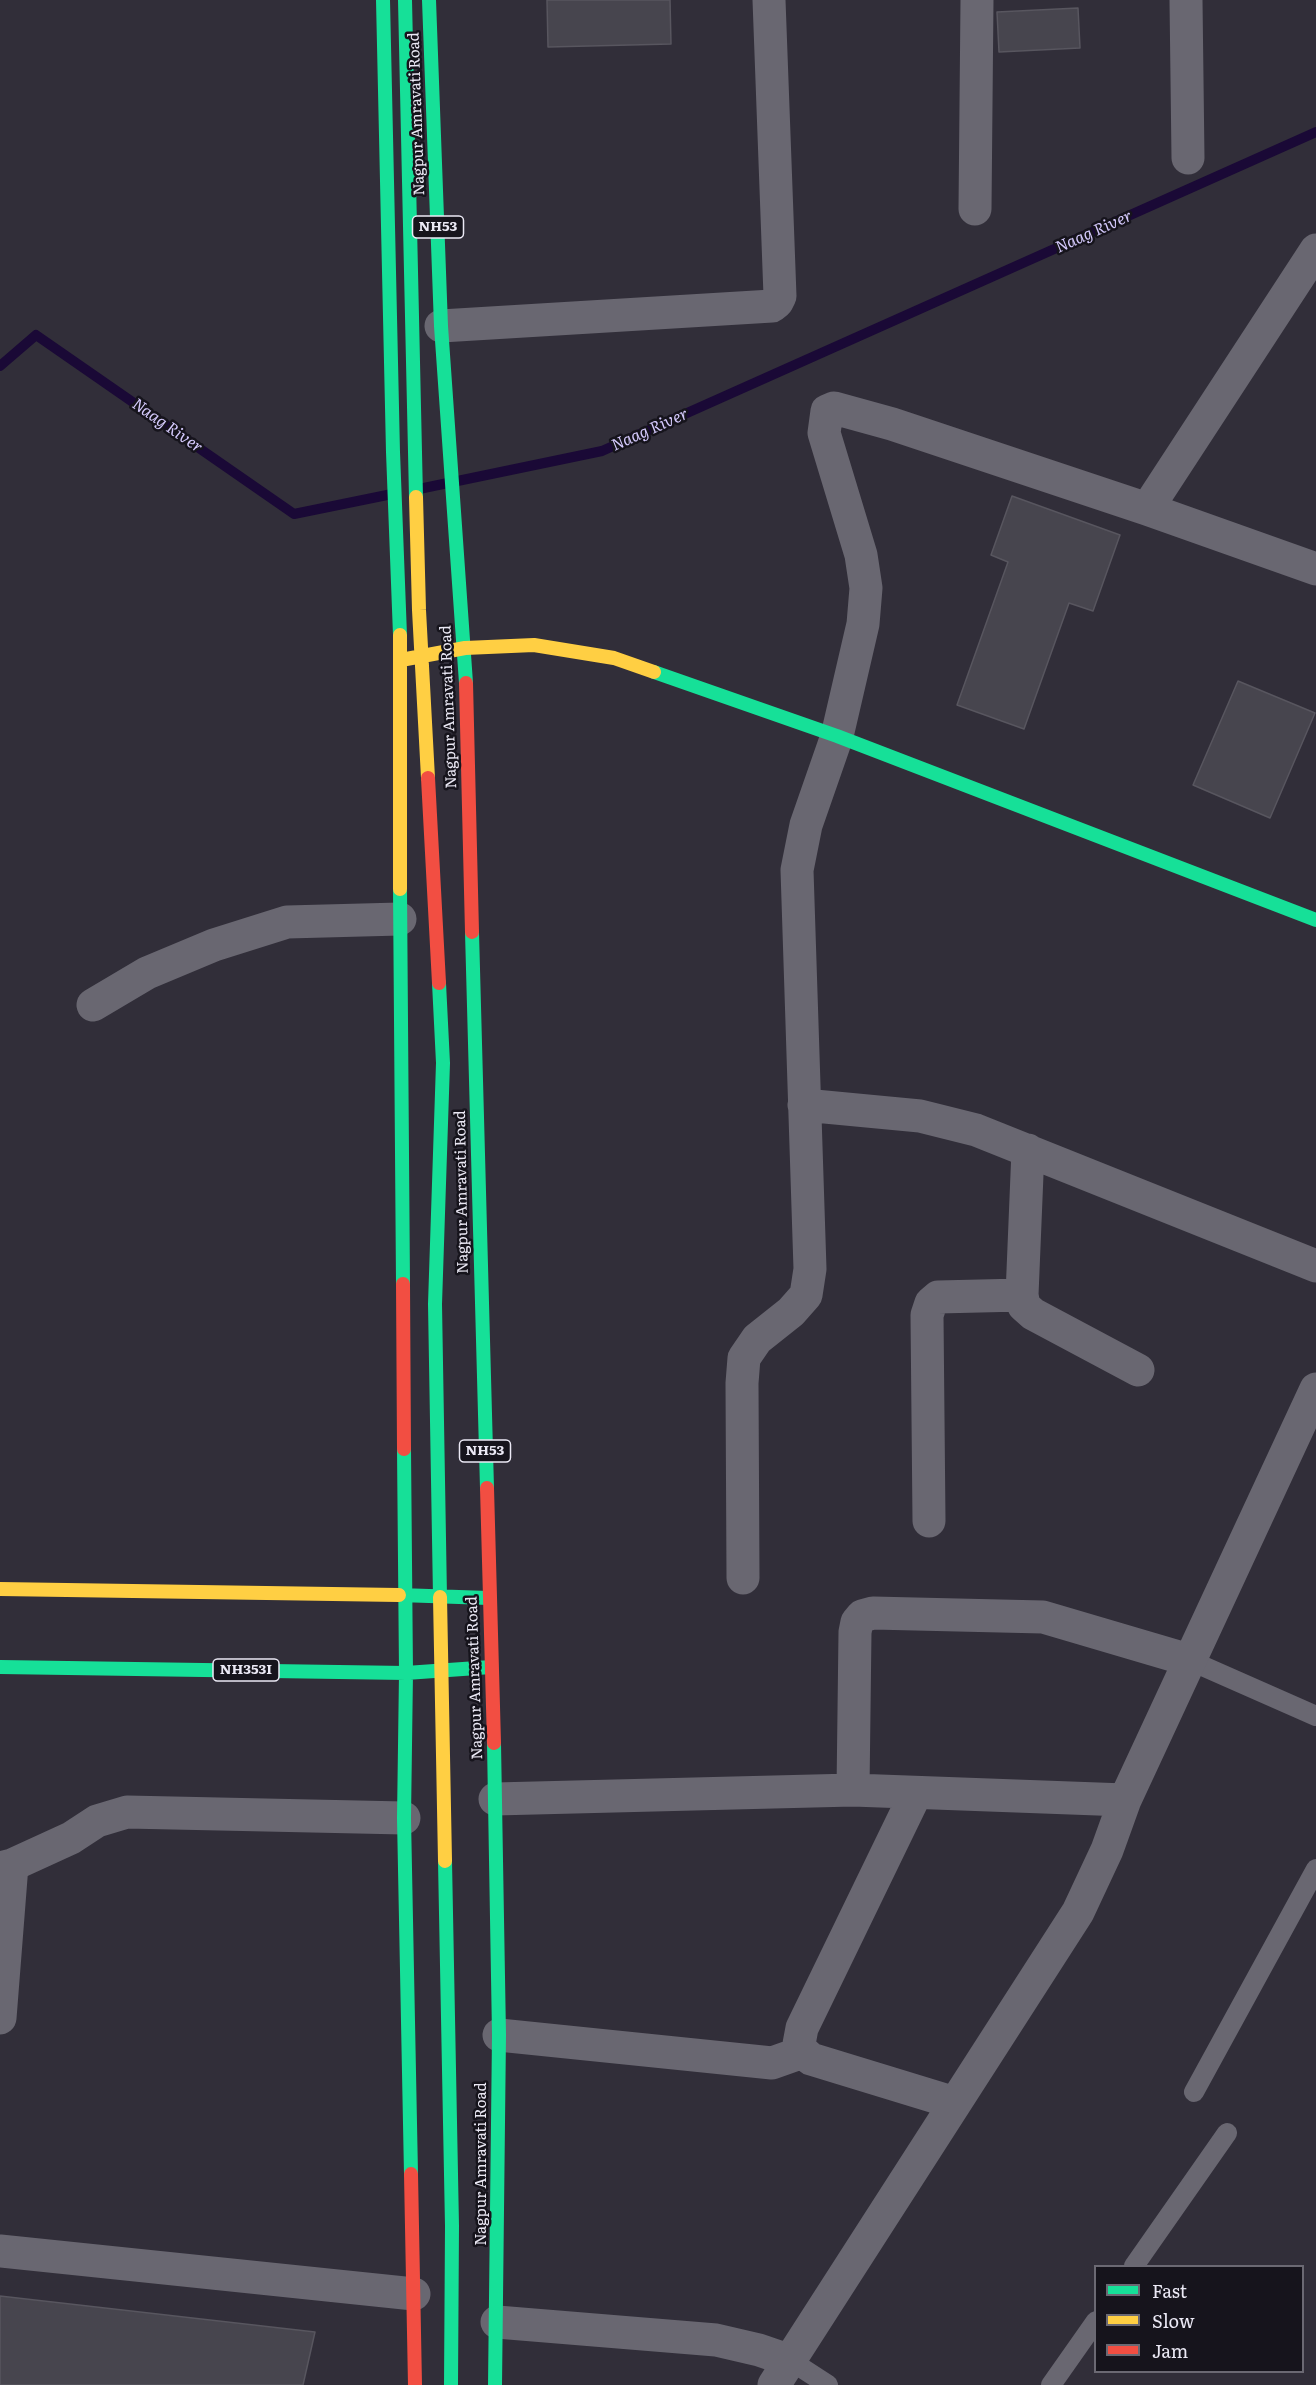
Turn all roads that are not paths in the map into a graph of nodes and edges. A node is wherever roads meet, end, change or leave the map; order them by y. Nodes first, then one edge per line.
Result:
1 (383, 0) edge
2 (405, 0) edge
3 (429, 0) edge
4 (769, 0) edge
5 (977, 0) edge
6 (1186, 0) edge
7 (1188, 158) dead end
8 (975, 209) dead end
9 (1316, 250) edge
10 (441, 326) junction
11 (1147, 509) junction
12 (1316, 569) edge
13 (465, 648) junction
14 (401, 660) junction
15 (837, 736) junction
16 (400, 919) junction
17 (1316, 920) edge
18 (93, 1005) dead end
19 (804, 1105) junction
20 (1028, 1150) junction
21 (1316, 1266) edge
22 (1022, 1295) junction
23 (1138, 1370) dead end
24 (1316, 1389) edge
25 (929, 1521) dead end
26 (743, 1578) dead end
27 (0, 1589) edge
28 (405, 1594) junction
29 (489, 1598) junction
30 (1190, 1660) junction
31 (0, 1667) edge
32 (491, 1667) junction
33 (406, 1673) junction
34 (1316, 1716) edge
35 (853, 1790) junction
36 (916, 1793) junction
37 (495, 1799) junction
38 (1125, 1800) junction
39 (404, 1818) junction
40 (6, 1867) edge
41 (1316, 1869) edge
42 (0, 2018) edge
43 (499, 2035) junction
44 (803, 2052) junction
45 (1194, 2092) dead end
46 (955, 2103) junction
47 (1227, 2133) dead end
48 (0, 2251) edge
49 (1135, 2265) edge
50 (414, 2294) junction
51 (497, 2322) junction
52 (1094, 2322) edge
53 (782, 2373) edge
54 (415, 2385) edge
55 (451, 2385) edge
56 (495, 2385) edge
57 (828, 2385) edge
58 (1051, 2385) edge

1 - 14 main road, Nagpur Amravati Road
2 - 55 main road
3 - 10 main road, Nagpur Amravati Road / NH53
4 - 10 street
5 - 8 street
6 - 7 street
9 - 11 street
10 - 13 main road, Nagpur Amravati Road / NH53
11 - 12 street
11 - 15 street
13 - 14 main road
13 - 15 main road
13 - 29 main road, Nagpur Amravati Road / NH53
14 - 16 main road, Nagpur Amravati Road
15 - 17 main road
15 - 19 street
16 - 18 street
16 - 28 main road, Nagpur Amravati Road
19 - 20 street
19 - 26 street
20 - 21 street
20 - 22 street
22 - 23 street
22 - 25 street
24 - 30 street
27 - 28 main road
28 - 29 main road
28 - 33 main road, Nagpur Amravati Road
29 - 32 main road, Nagpur Amravati Road / NH53
30 - 34 lane
30 - 35 street
30 - 38 street
31 - 33 main road, NH353I
32 - 33 main road, NH353I
32 - 37 main road, Nagpur Amravati Road / NH53
33 - 39 main road, Nagpur Amravati Road
35 - 36 street
35 - 37 street
36 - 38 street
36 - 44 street
37 - 43 main road, Nagpur Amravati Road / NH53
38 - 46 street
39 - 40 street
39 - 50 main road, Nagpur Amravati Road
40 - 42 street
41 - 45 lane
43 - 44 street
43 - 51 main road, Nagpur Amravati Road / NH53
44 - 46 street
46 - 53 street
47 - 49 lane
48 - 50 street
50 - 54 main road, Nagpur Amravati Road
51 - 53 street
51 - 56 main road, Nagpur Amravati Road / NH53
52 - 58 lane
53 - 57 lane

